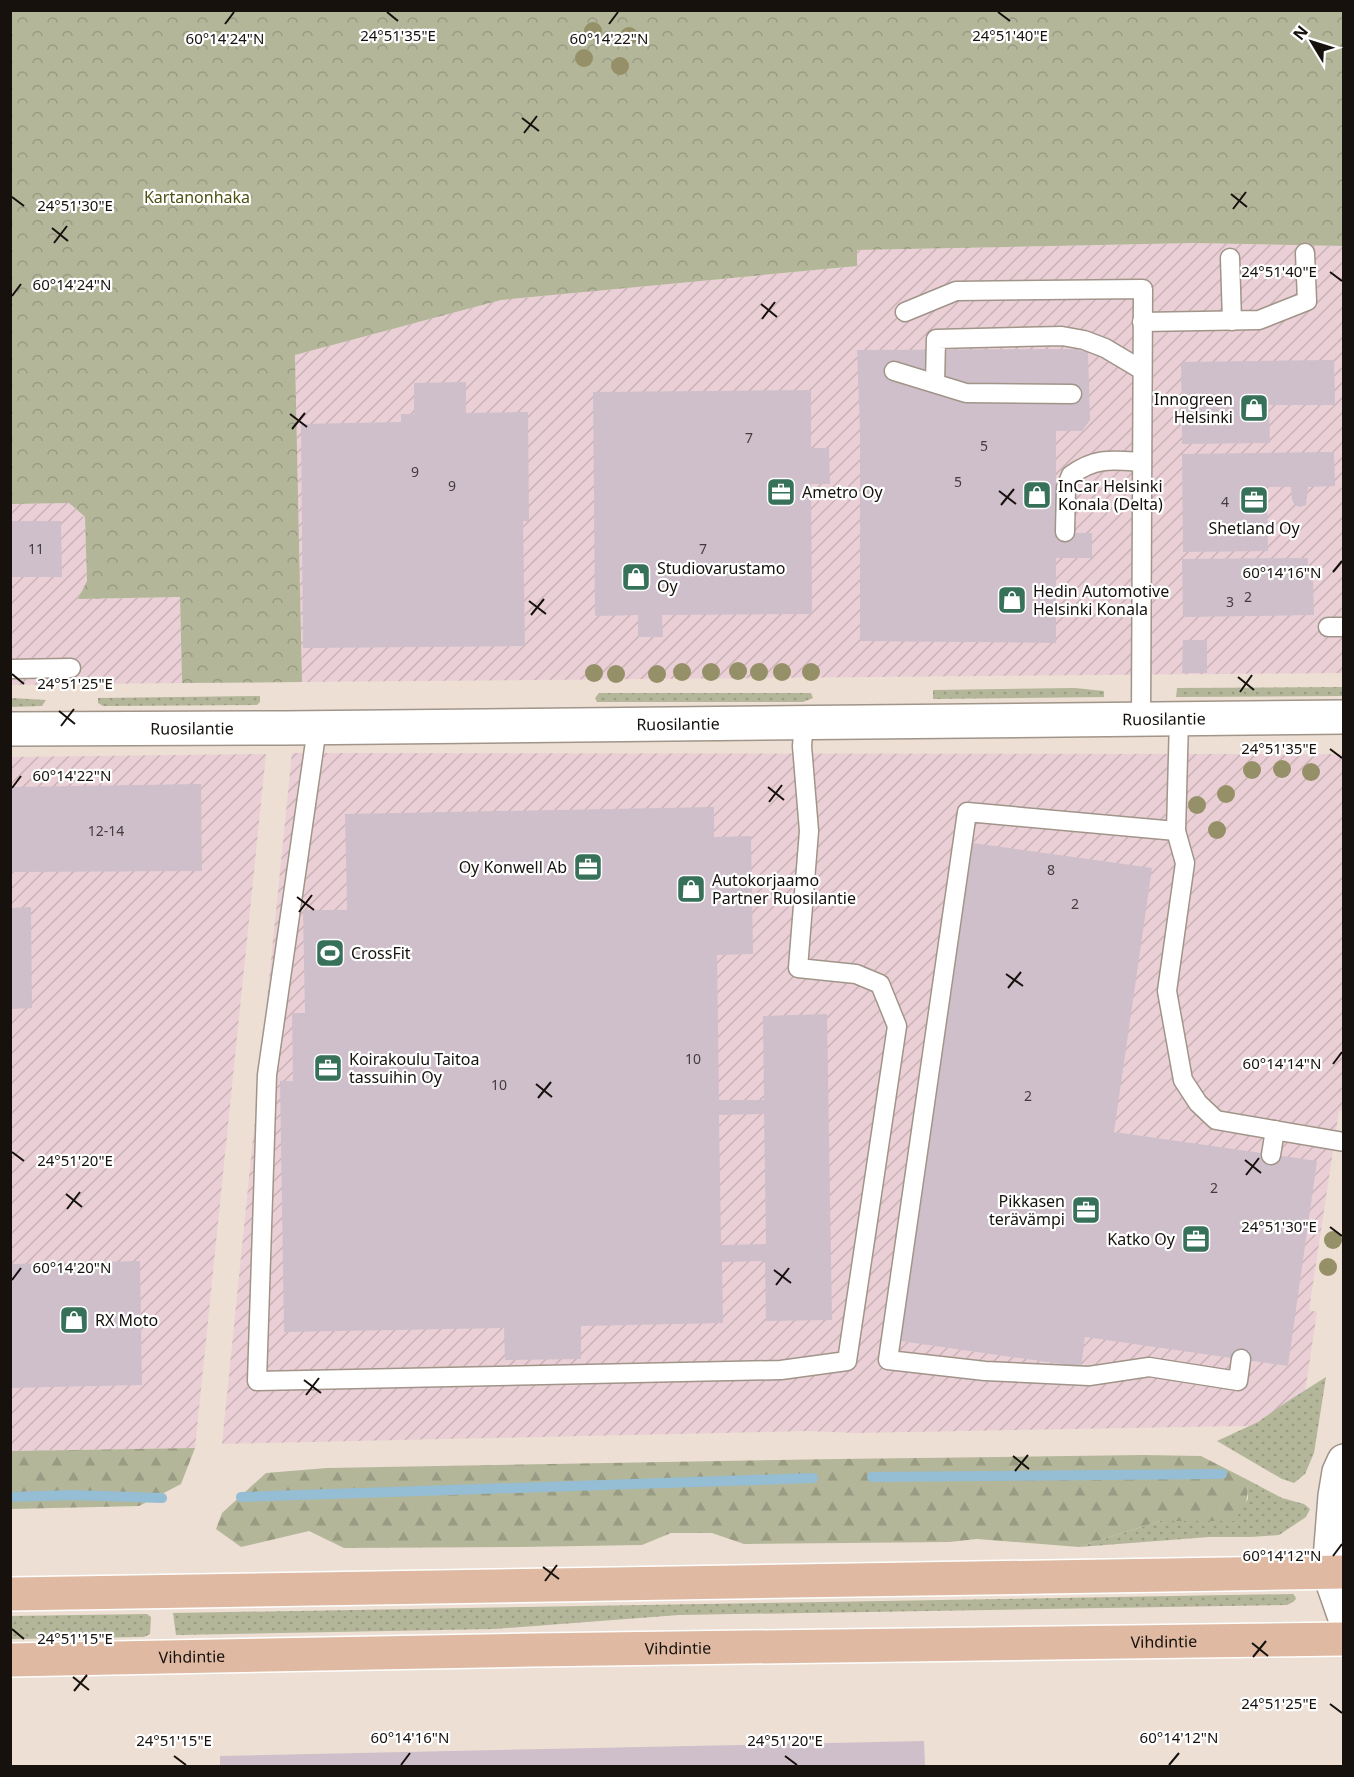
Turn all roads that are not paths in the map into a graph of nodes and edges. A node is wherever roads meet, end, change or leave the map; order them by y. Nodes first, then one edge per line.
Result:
1 (1305, 253) dead end
2 (1230, 258) dead end
3 (904, 312) dead end
4 (1232, 321) junction
5 (1142, 322) junction
6 (1142, 370) junction
7 (894, 371) dead end
8 (935, 383) junction
9 (1072, 394) dead end
10 (1142, 462) junction
11 (1065, 532) dead end
12 (71, 668) dead end
13 (10, 669) edge
14 (1344, 717) edge
15 (1179, 718) junction
16 (1141, 719) junction
17 (804, 722) junction
18 (317, 728) junction
19 (10, 729) edge
20 (1176, 831) junction
21 (1275, 1130) junction
22 (1344, 1142) edge
23 (1271, 1155) dead end
24 (1240, 1359) dead end
25 (1344, 1461) edge
26 (1336, 1572) edge
27 (10, 1594) edge
28 (1344, 1616) edge
29 (1344, 1639) edge
30 (10, 1660) edge

1 - 4 lane
2 - 4 lane
3 - 5 lane
4 - 5 lane
5 - 6 lane
6 - 8 lane
6 - 10 lane
7 - 8 lane
8 - 9 lane
10 - 11 lane
10 - 16 lane
12 - 13 lane
14 - 15 street, Ruosilantie
15 - 16 street, Ruosilantie
15 - 20 lane
16 - 17 street, Ruosilantie
17 - 18 street, Ruosilantie
17 - 18 lane
18 - 19 street, Ruosilantie
20 - 21 lane
20 - 24 lane
21 - 22 lane
21 - 23 lane
25 - 26 street
26 - 27 main road
26 - 28 street
29 - 30 main road, Vihdintie

